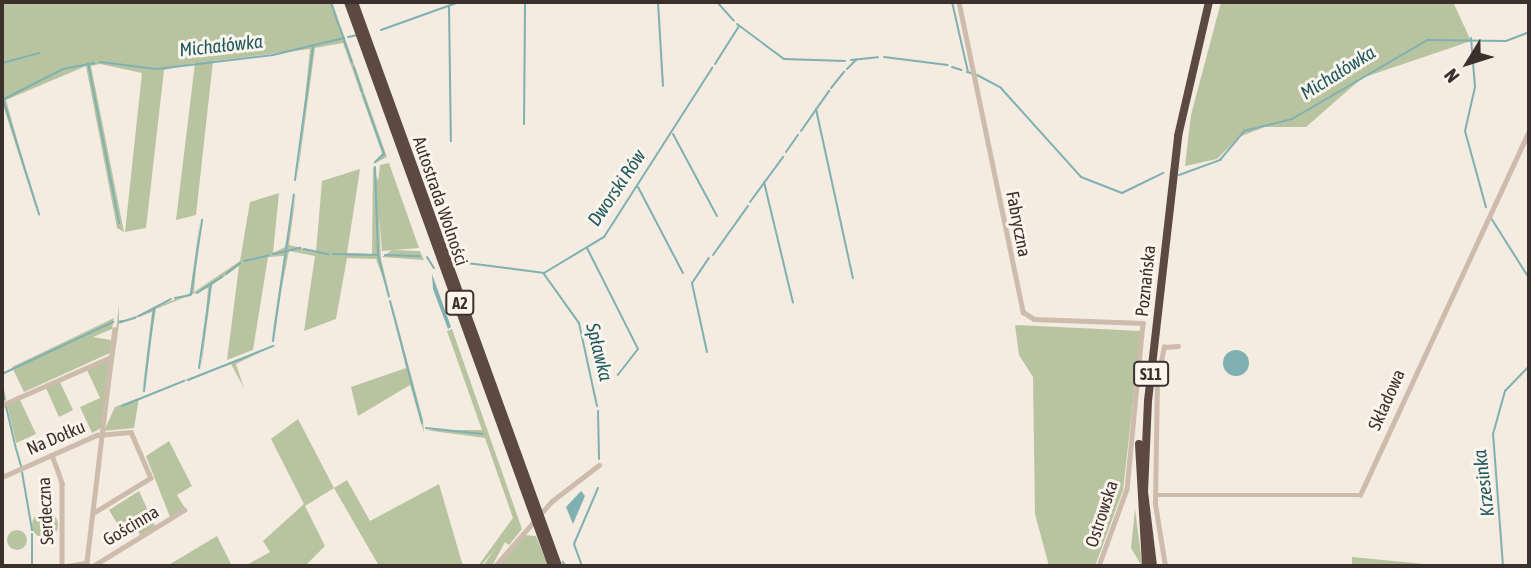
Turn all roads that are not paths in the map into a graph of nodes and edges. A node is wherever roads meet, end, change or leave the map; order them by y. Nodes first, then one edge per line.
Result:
1 (348, 2) edge
2 (354, 2) edge
3 (959, 2) edge
4 (1208, 2) edge
5 (356, 18) junction
6 (364, 39) junction
7 (1529, 131) edge
8 (114, 330) dead end
9 (1143, 341) joint
10 (1178, 346) dead end
11 (111, 357) junction
12 (2, 405) edge
13 (103, 434) junction
14 (52, 454) junction
15 (599, 465) dead end
16 (2, 477) edge
17 (1138, 492) junction
18 (1155, 495) junction
19 (1133, 508) dead end
20 (184, 510) dead end
21 (94, 513) junction
22 (89, 565) edge
23 (62, 566) edge
24 (68, 566) edge
25 (495, 566) edge
26 (552, 566) edge
27 (558, 566) edge
28 (1099, 566) edge
29 (1146, 566) edge
30 (1153, 566) edge
31 (1165, 566) edge

1 - 5 highway, Autostrada Wolności / A2
2 - 5 highway, Autostrada Wolności / A2
3 - 9 street, Fabryczna
4 - 17 highway, Poznańska / S11
4 - 30 highway, Poznańska / S11
5 - 6 highway, Autostrada Wolności / A2
6 - 26 highway, Autostrada Wolności / A2
6 - 27 highway, Autostrada Wolności / A2
7 - 18 street, Składowa
8 - 11 street
9 - 28 street, Ostrowska
10 - 18 street
11 - 12 street
11 - 13 street
13 - 14 street, Na Dołku
13 - 21 street
13 - 21 street, Na Dołku
14 - 16 street, Na Dołku
14 - 23 street, Serdeczna
15 - 25 street
17 - 19 highway
17 - 29 highway, Poznańska / S11
18 - 31 street
20 - 22 street, Gościnna
21 - 22 street
22 - 24 street, Gościnna

